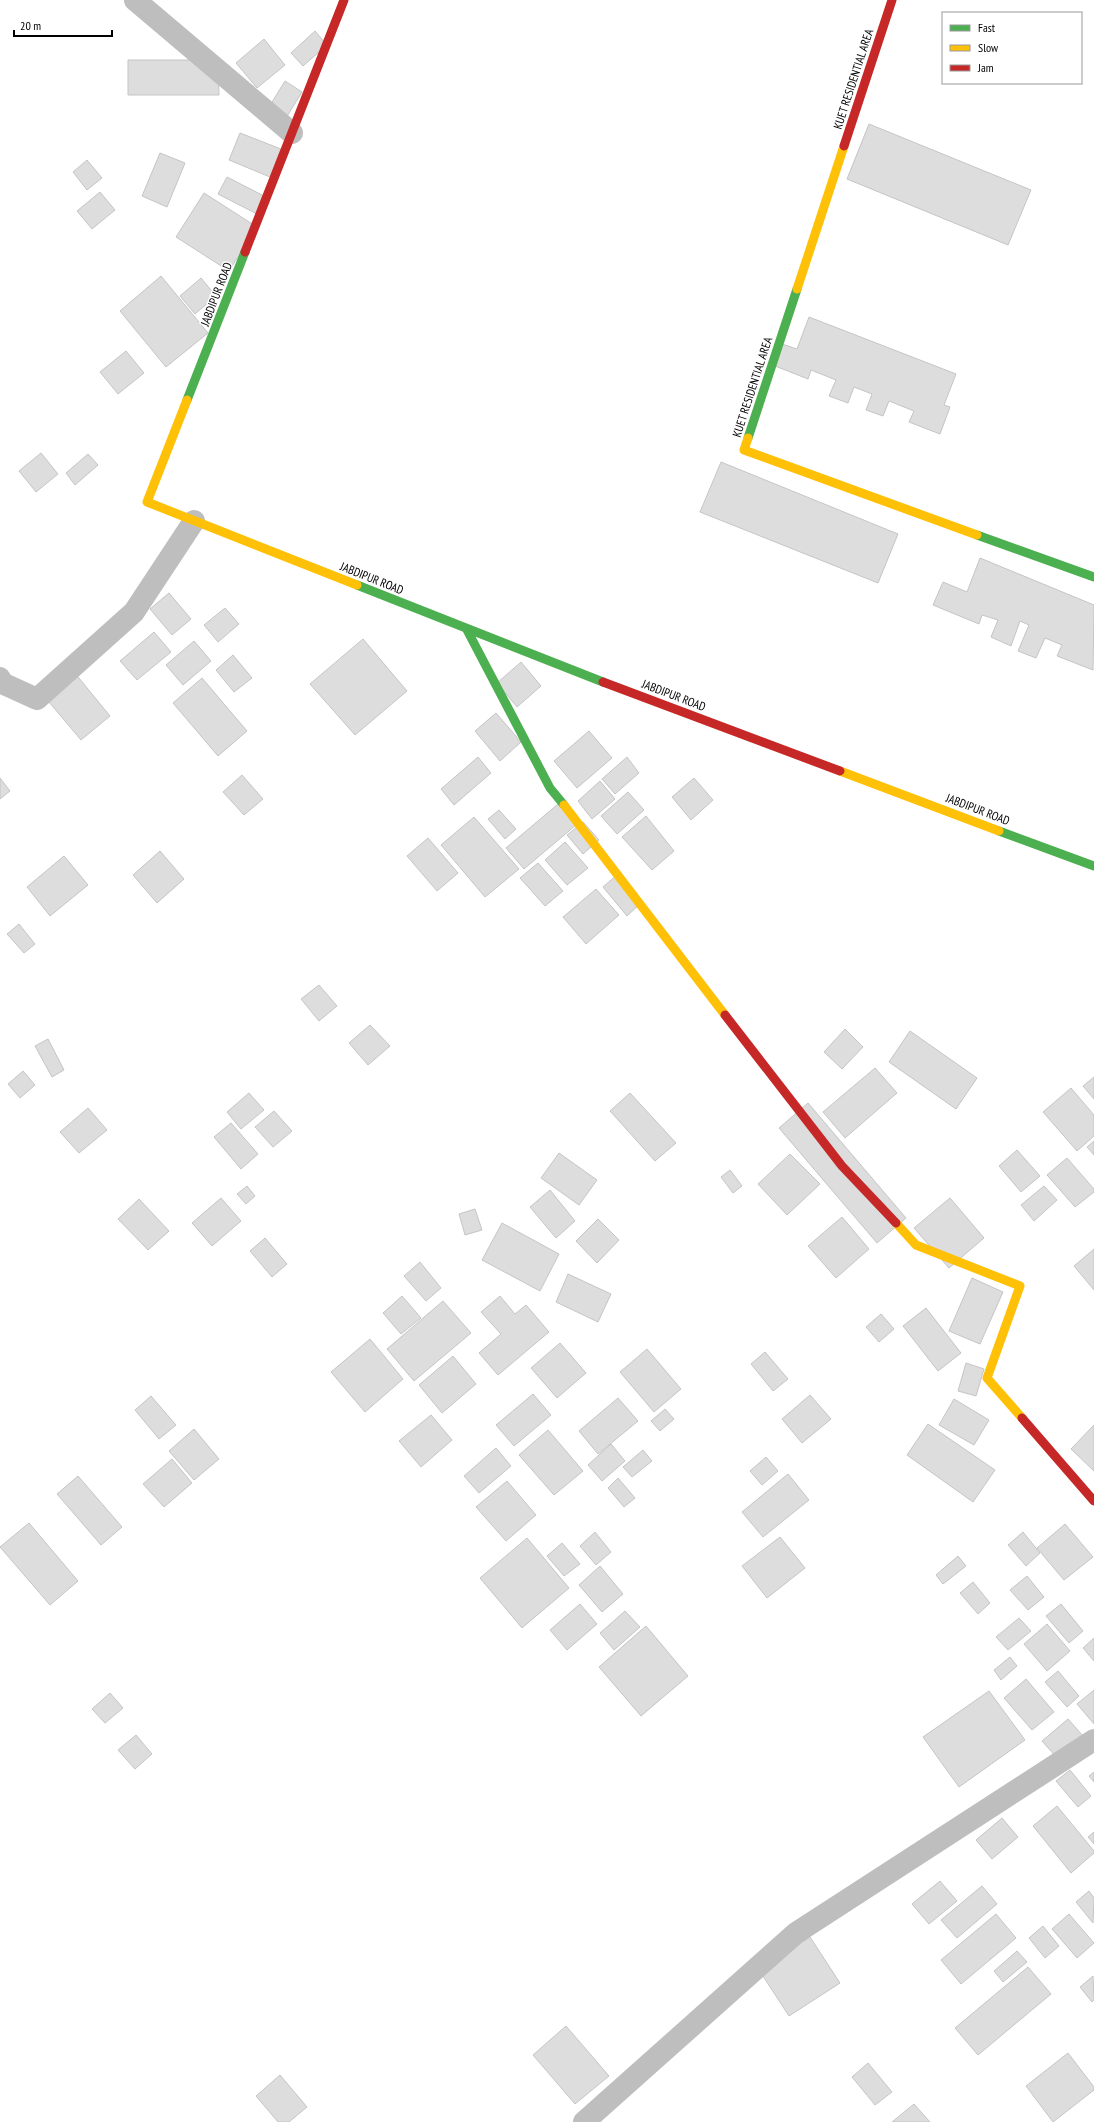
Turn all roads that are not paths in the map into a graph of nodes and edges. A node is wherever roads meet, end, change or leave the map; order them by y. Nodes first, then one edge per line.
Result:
1 (135, 0) edge
2 (344, 0) edge
3 (892, 0) edge
4 (292, 133) junction
5 (194, 521) junction
6 (1094, 577) edge
7 (466, 628) junction
8 (0, 678) edge
9 (1094, 866) edge
10 (1094, 1501) edge
11 (1094, 1740) edge
12 (584, 2122) edge

1 - 4 street
2 - 4 street, JABDIPUR ROAD
3 - 6 street, KUET RESIDENTIAL AREA
4 - 5 street, JABDIPUR ROAD
5 - 7 street, JABDIPUR ROAD
5 - 8 street
7 - 9 street, JABDIPUR ROAD
7 - 10 street
11 - 12 street

